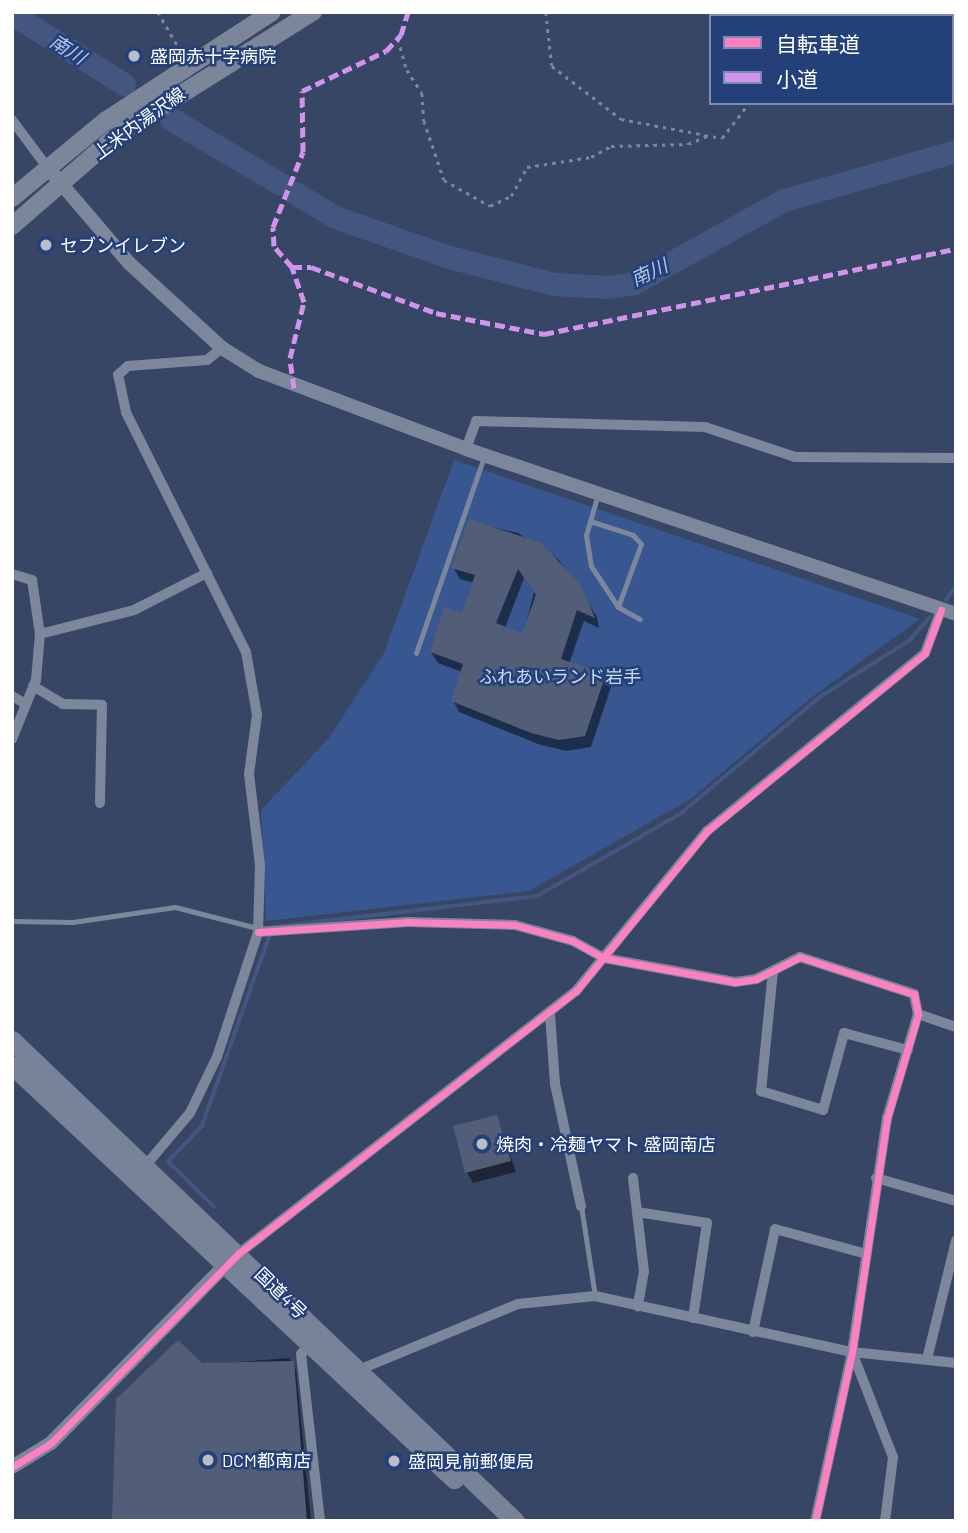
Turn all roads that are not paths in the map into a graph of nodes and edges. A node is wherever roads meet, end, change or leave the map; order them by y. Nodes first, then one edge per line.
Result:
1 (272, 12) edge
2 (313, 12) edge
3 (12, 120) edge
4 (47, 167) junction
5 (60, 182) junction
6 (12, 198) edge
7 (12, 226) edge
8 (222, 348) junction
9 (466, 449) junction
10 (485, 455) junction
11 (956, 458) edge
12 (598, 494) junction
13 (590, 521) junction
14 (207, 573) junction
15 (12, 574) edge
16 (618, 607) junction
17 (948, 612) edge
18 (639, 618) dead end
19 (40, 634) junction
20 (416, 653) dead end
21 (33, 686) junction
22 (12, 696) edge
23 (26, 704) junction
24 (12, 738) edge
25 (100, 803) dead end
26 (12, 921) edge
27 (259, 930) junction
28 (604, 958) junction
29 (773, 971) junction
30 (550, 1014) junction
31 (918, 1014) junction
32 (956, 1027) edge
33 (12, 1040) edge
34 (908, 1050) junction
35 (12, 1065) edge
36 (146, 1165) junction
37 (633, 1178) dead end
38 (876, 1178) junction
39 (956, 1201) edge
40 (581, 1206) joint
41 (637, 1212) junction
42 (956, 1241) edge
43 (863, 1253) junction
44 (233, 1258) junction
45 (595, 1296) junction
46 (638, 1306) junction
47 (693, 1318) junction
48 (752, 1332) junction
49 (310, 1343) junction
50 (852, 1352) junction
51 (927, 1359) junction
52 (956, 1363) edge
53 (361, 1369) junction
54 (12, 1467) edge
55 (320, 1521) edge
56 (498, 1521) edge
57 (515, 1521) edge
58 (815, 1521) edge
59 (885, 1521) edge

1 - 4 main road, 上米内湯沢線
2 - 5 main road, 上米内湯沢線
3 - 4 street
4 - 5 street
4 - 6 main road, 上米内湯沢線
5 - 7 main road, 上米内湯沢線
5 - 8 street
8 - 9 street
8 - 14 street
9 - 10 street
9 - 11 street
10 - 12 street
10 - 20 lane
12 - 13 lane
12 - 17 street
13 - 16 lane
13 - 16 lane
14 - 19 street
14 - 27 street
15 - 19 street
16 - 18 lane
17 - 28 street
19 - 21 street
21 - 23 street
21 - 25 street
22 - 23 street
23 - 24 street
26 - 27 lane
27 - 28 street
27 - 36 street
28 - 29 street
28 - 30 street
29 - 31 street
29 - 34 street
30 - 40 street
30 - 44 street
31 - 32 street
31 - 34 street
33 - 36 highway, 国道4号
34 - 38 street
35 - 44 highway, 国道4号
36 - 44 highway, 国道4号
37 - 41 street
38 - 39 street
38 - 43 street
40 - 45 lane
41 - 46 street
41 - 47 street
42 - 51 street
43 - 48 street
43 - 50 street
44 - 49 highway, 国道4号
44 - 53 highway, 国道4号
44 - 54 street
45 - 46 street
45 - 53 street
46 - 47 street
47 - 48 street
48 - 50 street
49 - 55 street
49 - 56 highway, 国道4号
50 - 51 street
50 - 58 street
50 - 59 street
51 - 52 street
53 - 57 highway, 国道4号

